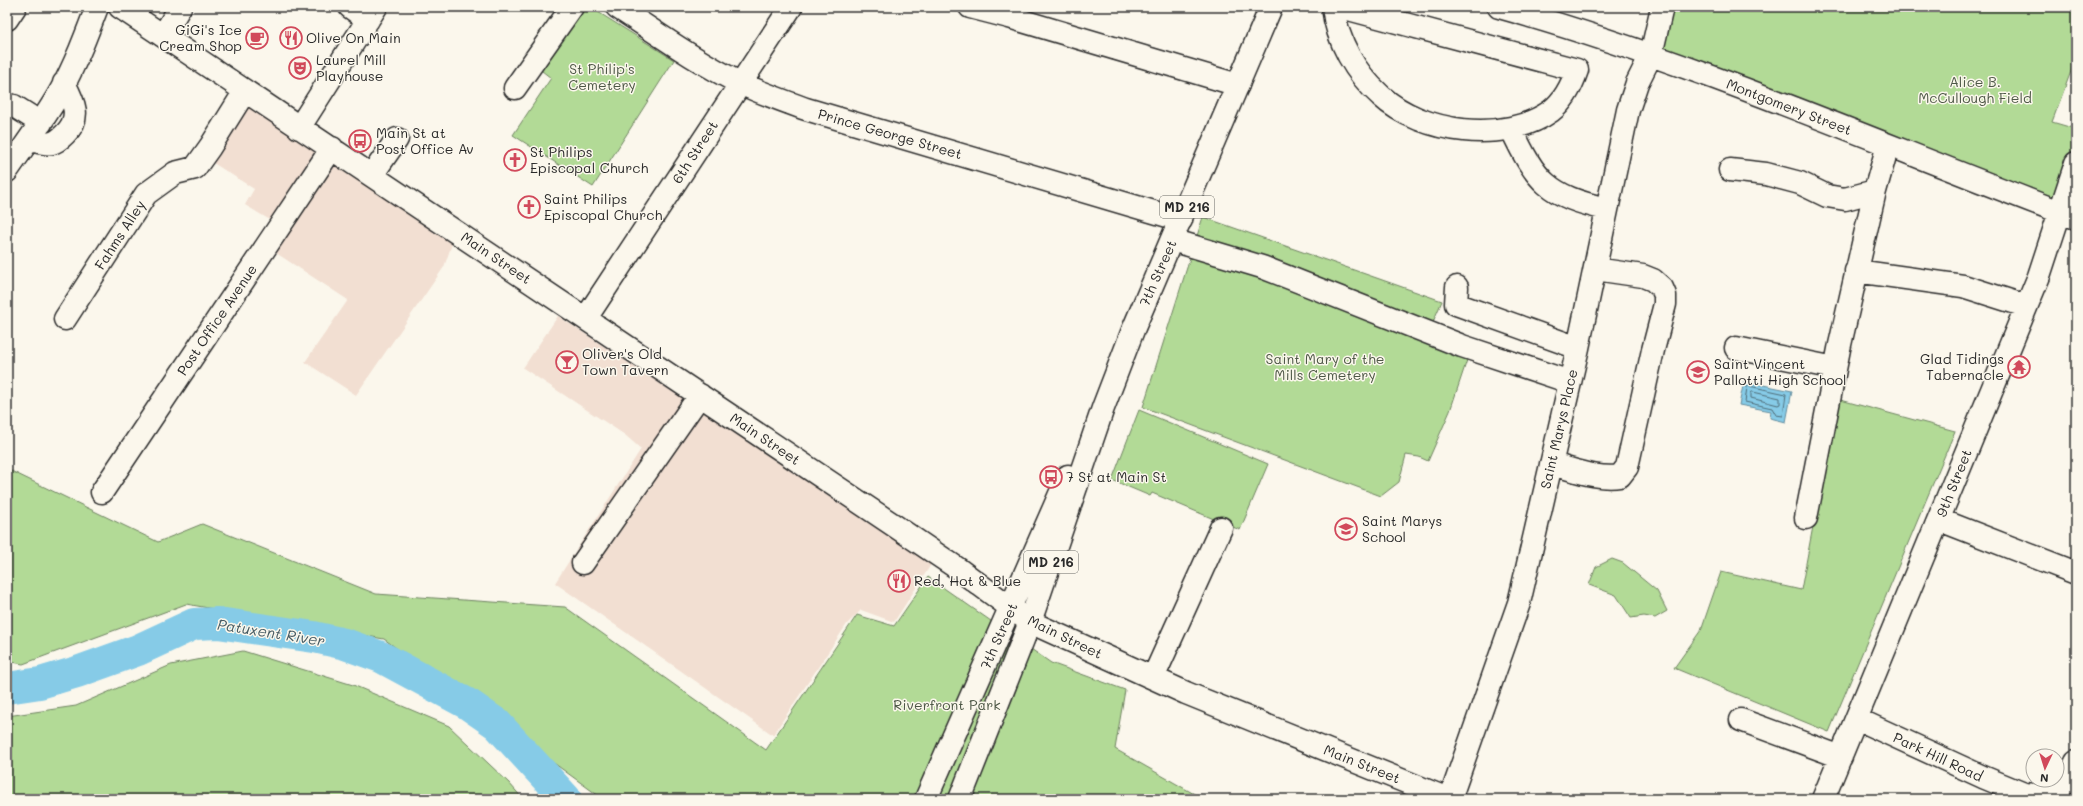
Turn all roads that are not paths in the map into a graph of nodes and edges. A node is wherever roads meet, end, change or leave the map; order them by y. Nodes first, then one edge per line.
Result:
1 (15, 7) edge
2 (97, 7) edge
3 (120, 7) edge
4 (180, 7) edge
5 (350, 7) edge
6 (572, 7) edge
7 (617, 7) edge
8 (791, 7) edge
9 (970, 7) edge
10 (1271, 7) edge
11 (1333, 7) edge
12 (1341, 7) edge
13 (1498, 7) edge
14 (1662, 7) edge
15 (372, 13) edge
16 (7, 19) edge
17 (163, 36) junction
18 (1651, 55) junction
19 (64, 83) junction
20 (740, 83) junction
21 (1238, 85) junction
22 (515, 88) dead end
23 (245, 91) junction
24 (7, 105) edge
25 (299, 128) junction
26 (1510, 128) junction
27 (35, 132) junction
28 (397, 139) dead end
29 (1888, 145) junction
30 (332, 148) junction
31 (2076, 163) edge
32 (1730, 170) dead end
33 (7, 171) edge
34 (372, 175) junction
35 (1875, 191) junction
36 (1607, 209) junction
37 (2068, 215) edge
38 (1181, 220) junction
39 (1172, 240) junction
40 (1595, 269) junction
41 (1856, 271) junction
42 (1457, 287) dead end
43 (2026, 306) junction
44 (586, 318) junction
45 (66, 319) dead end
46 (1578, 348) junction
47 (1736, 348) dead end
48 (1835, 368) junction
49 (1570, 382) junction
50 (700, 395) junction
51 (1103, 408) junction
52 (1550, 464) junction
53 (102, 492) dead end
54 (1806, 518) dead end
55 (1940, 520) junction
56 (1221, 528) dead end
57 (584, 563) dead end
58 (2076, 573) edge
59 (1011, 608) junction
60 (1030, 622) junction
61 (1153, 678) junction
62 (1857, 719) junction
63 (1741, 720) dead end
64 (1840, 757) junction
65 (2076, 762) edge
66 (926, 799) edge
67 (960, 799) edge
68 (1449, 799) edge
69 (1823, 799) edge

1 - 16 street
2 - 19 street
3 - 17 street, Main Street
4 - 17 street
5 - 15 street
6 - 22 street
7 - 20 street, Prince George Street
8 - 20 street, 6th Street
9 - 21 street
10 - 21 street, 7th Street / MD 216
11 - 26 street
12 - 26 street
13 - 18 street, Montgomery Street
14 - 18 street, Saint Marys Place
15 - 25 street
17 - 23 street, Main Street
18 - 29 street, Montgomery Street
18 - 36 street, Saint Marys Place
19 - 27 street
19 - 27 street
20 - 38 street, Prince George Street
20 - 44 street, 6th Street
21 - 38 street, 7th Street / MD 216
23 - 25 street, Main Street
23 - 45 street, Fahms Alley
24 - 27 street
25 - 30 street, Main Street
26 - 36 street
27 - 33 street
28 - 34 street
29 - 35 street
29 - 37 street, Montgomery Street
30 - 34 street, Main Street
30 - 53 street, Post Office Avenue
31 - 37 street, 9th Street
32 - 35 street
34 - 44 street, Main Street
35 - 41 street
36 - 40 street, Saint Marys Place
37 - 43 street, 9th Street
38 - 39 street, 7th Street / MD 216
39 - 49 street
39 - 51 street, 7th Street / MD 216
40 - 46 street, Saint Marys Place
40 - 52 street
41 - 43 street
41 - 48 street
42 - 46 street
43 - 55 street, 9th Street
44 - 50 street, Main Street
46 - 49 street, Saint Marys Place
47 - 48 street
48 - 54 street
49 - 52 street, Saint Marys Place
50 - 57 street
50 - 59 street, Main Street
51 - 59 street, 7th Street / MD 216
51 - 60 street, 7th Street / MD 216
52 - 68 street, Saint Marys Place
55 - 58 street
55 - 62 street, 9th Street
56 - 61 street
59 - 60 street, Main Street
59 - 66 street, 7th Street / MD 216
60 - 61 street, Main Street
60 - 67 street, 7th Street / MD 216
61 - 68 street, Main Street
62 - 64 street, 9th Street
62 - 65 street, Park Hill Road
63 - 64 street
64 - 69 street, 9th Street

